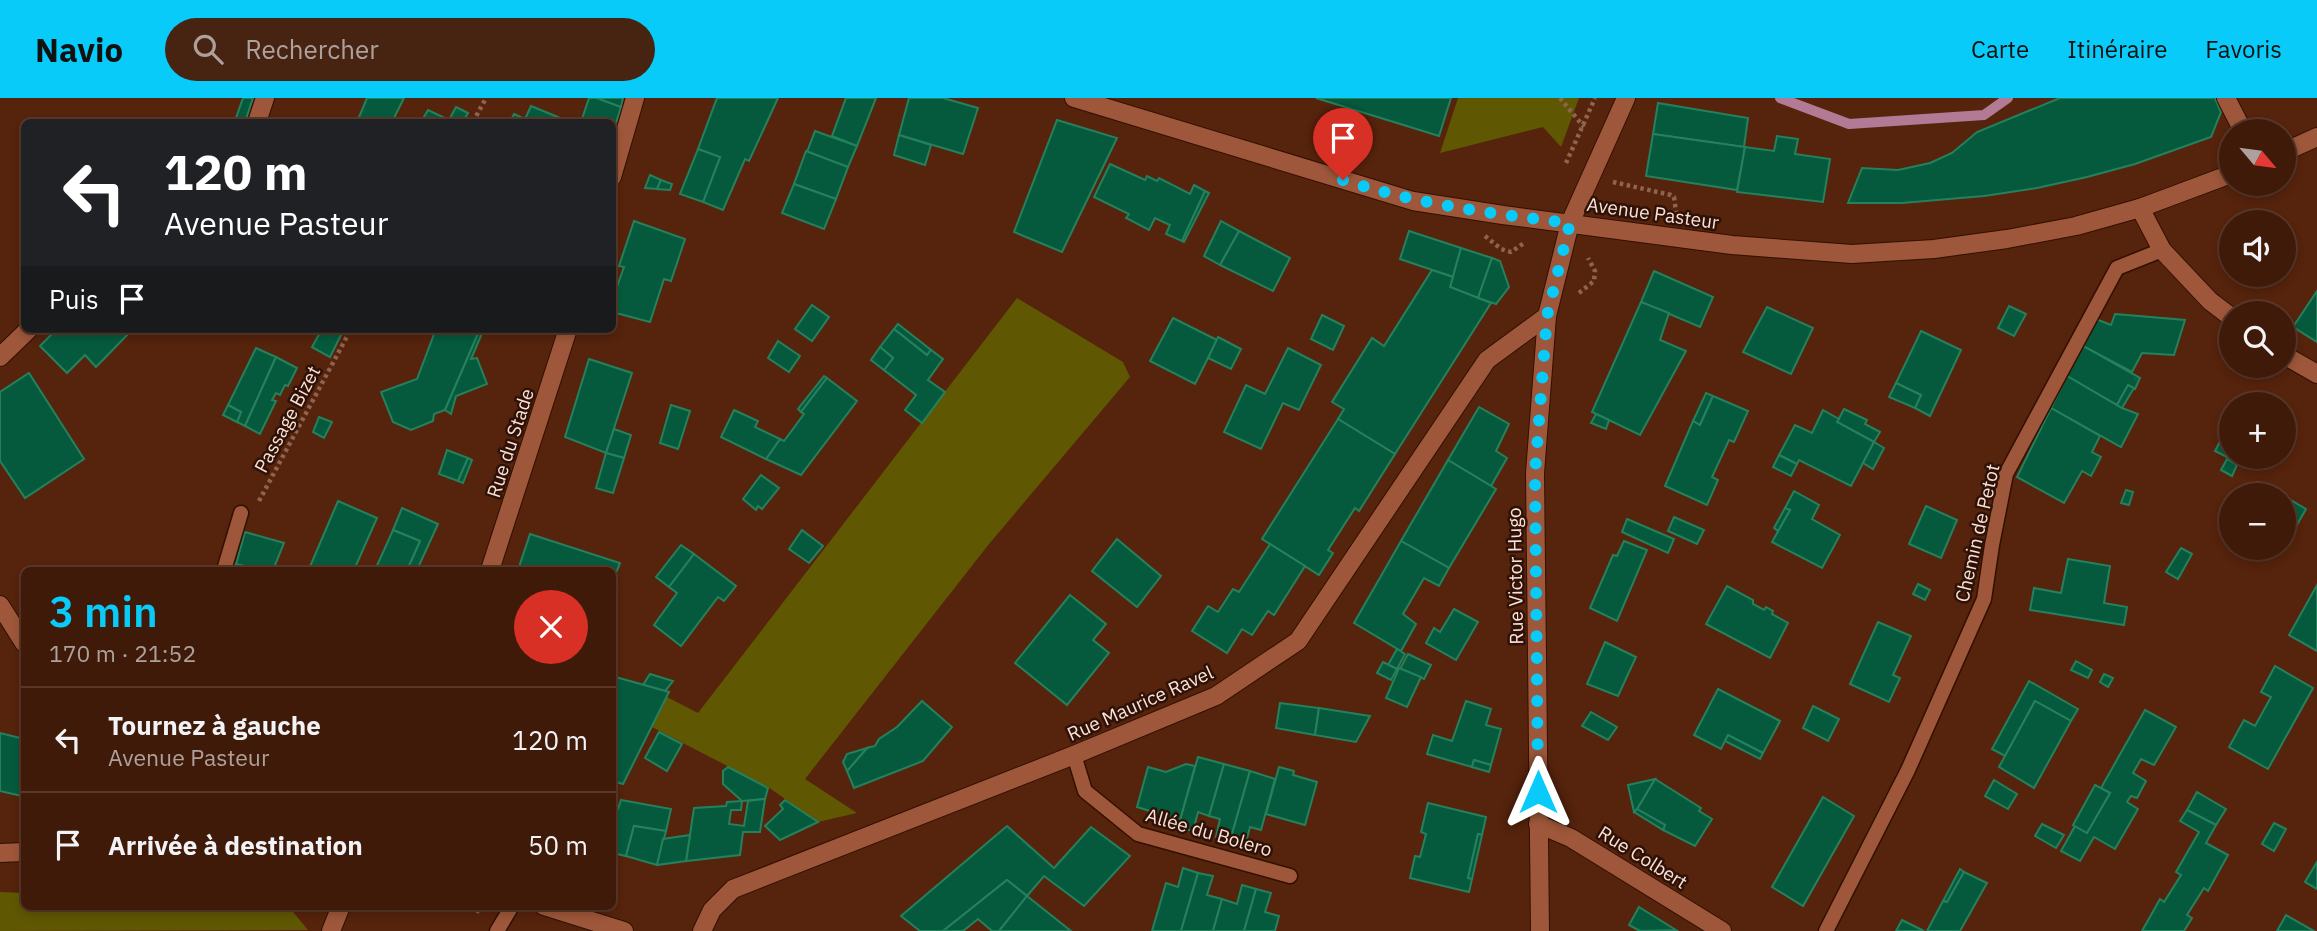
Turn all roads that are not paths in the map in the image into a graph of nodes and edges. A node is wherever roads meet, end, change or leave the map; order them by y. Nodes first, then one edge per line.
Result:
1 (265, 98) edge
2 (635, 98) edge
3 (1074, 98) edge
4 (1626, 98) edge
5 (2226, 98) edge
6 (258, 119) edge
7 (2237, 119) edge
8 (2317, 137) edge
9 (2296, 147) edge
10 (616, 163) edge
11 (2219, 178) edge
12 (2140, 208) junction
13 (1570, 223) junction
14 (2162, 250) junction
15 (2219, 308) edge
16 (1547, 316) junction
17 (25, 333) edge
18 (567, 333) edge
19 (0, 357) edge
20 (2296, 362) edge
21 (2317, 374) edge
22 (241, 513) road end
23 (225, 567) edge
24 (491, 567) edge
25 (0, 605) edge
26 (21, 638) edge
27 (1074, 755) junction
28 (1538, 824) junction
29 (21, 852) edge
30 (0, 853) edge
31 (1290, 876) dead end
32 (339, 910) edge
33 (510, 910) edge
34 (557, 910) edge
35 (331, 931) edge
36 (497, 931) edge
37 (624, 931) edge
38 (702, 931) edge
39 (1540, 931) edge
40 (1722, 931) edge
41 (1826, 931) edge

1 - 6 street
2 - 10 street
3 - 13 street, Avenue Pasteur
4 - 13 street, Rue Victor Hugo
5 - 7 street
8 - 9 street
11 - 12 street, Avenue Pasteur
12 - 13 street, Avenue Pasteur
12 - 14 street
13 - 16 street, Rue Victor Hugo
14 - 15 street
14 - 41 lane, Chemin de Petot
16 - 27 street, Rue Maurice Ravel
16 - 28 street, Rue Victor Hugo
17 - 19 street
18 - 24 street, Rue du Stade
20 - 21 street
22 - 23 lane
25 - 26 street
27 - 31 lane, Allée du Bolero
27 - 38 street, Rue Maurice Ravel
28 - 39 street, Rue Victor Hugo
28 - 40 street, Rue Colbert
29 - 30 street
32 - 35 street
33 - 36 lane
34 - 37 street

